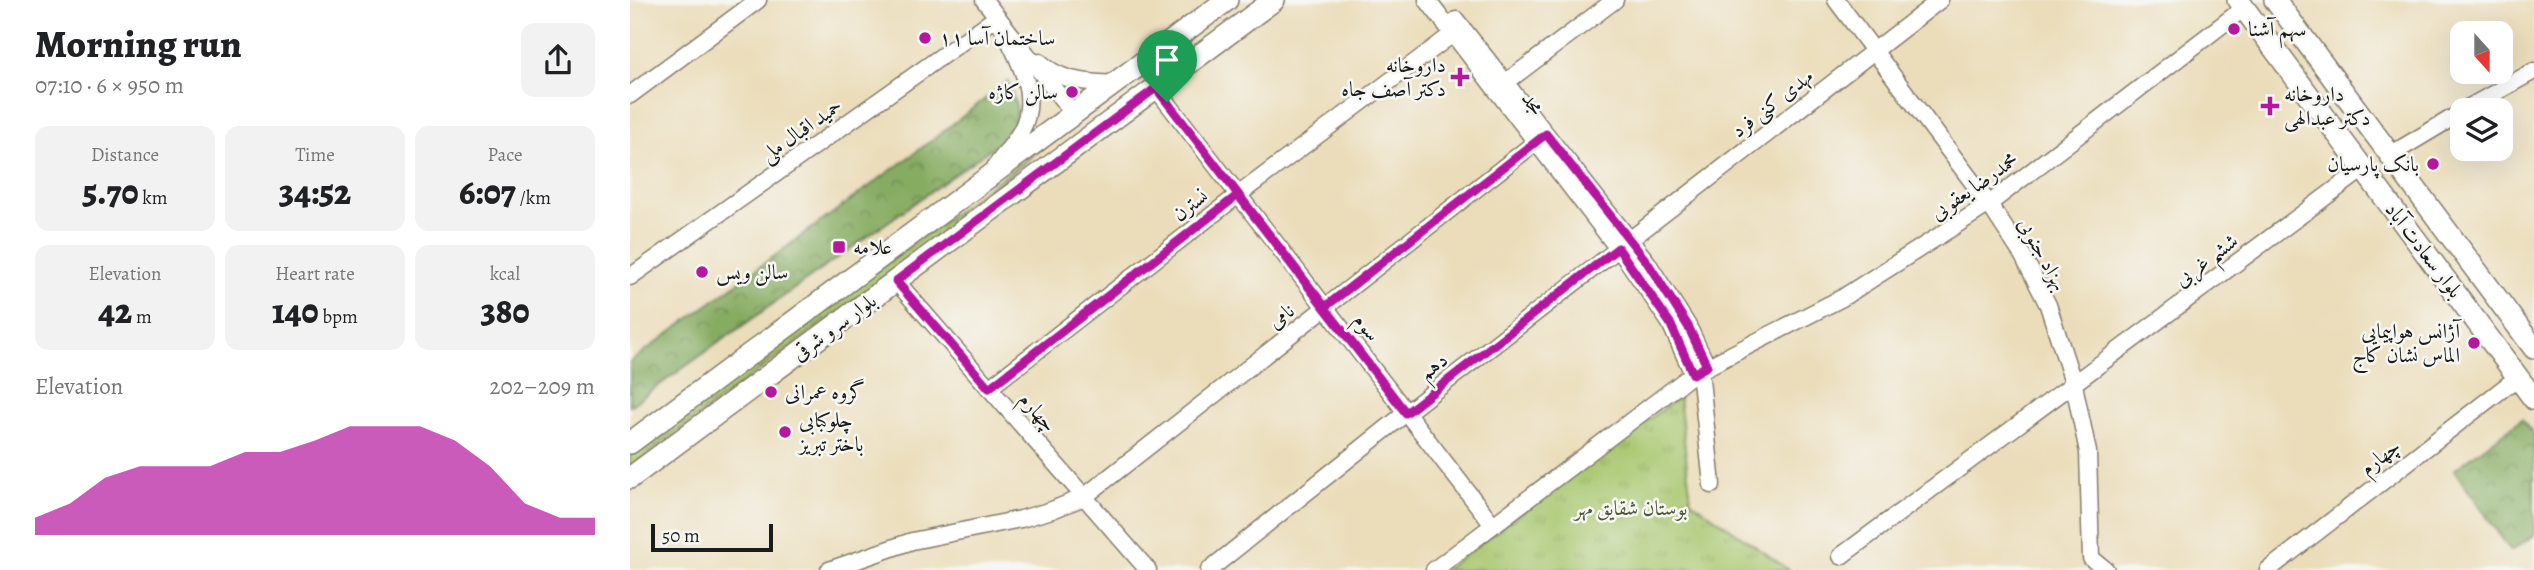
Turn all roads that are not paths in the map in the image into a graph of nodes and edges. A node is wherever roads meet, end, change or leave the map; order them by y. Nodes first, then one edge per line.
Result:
1 (758, 0) edge
2 (984, 0) edge
3 (1227, 0) edge
4 (1274, 0) edge
5 (1427, 0) edge
6 (1440, 0) edge
7 (1615, 0) edge
8 (1836, 0) edge
9 (1940, 0) edge
10 (2275, 0) edge
11 (2241, 4) edge
12 (997, 17) junction
13 (1457, 30) junction
14 (1874, 51) junction
15 (2534, 71) edge
16 (1114, 84) junction
17 (1501, 86) junction
18 (1156, 88) junction
19 (630, 95) edge
20 (2486, 98) edge
21 (1073, 114) junction
22 (2450, 119) edge
23 (1090, 137) junction
24 (1541, 138) junction
25 (2390, 155) junction
26 (2363, 169) junction
27 (987, 178) junction
28 (1238, 195) junction
29 (1989, 204) junction
30 (1624, 244) junction
31 (630, 277) edge
32 (896, 281) junction
33 (1325, 307) junction
34 (2534, 348) edge
35 (1700, 370) junction
36 (2518, 377) junction
37 (2074, 385) junction
38 (989, 388) junction
39 (2534, 399) edge
40 (1406, 413) junction
41 (630, 443) edge
42 (630, 478) edge
43 (1712, 485) dead end
44 (1084, 497) junction
45 (1493, 525) junction
46 (1841, 556) dead end
47 (2090, 564) edge
48 (829, 570) edge
49 (1148, 570) edge
50 (1209, 570) edge
51 (1434, 570) edge
52 (2106, 570) edge
53 (2268, 570) edge

1 - 19 street
2 - 12 street
3 - 16 main road, بلوار سرو شرقی
4 - 18 main road, بلوار سرو شرقی
5 - 13 street, مجد
6 - 13 street, مجد
7 - 17 street
8 - 14 street, بهزاد جنوبی
9 - 14 street, مهدی کنی فرد
10 - 25 main road, بلوار سعادت آباد
11 - 26 main road, بلوار سعادت آباد
11 - 29 street, محمدرضا یعقوبی
12 - 16 street
12 - 21 street
12 - 27 street
12 - 31 street, حمید اقبال ملی
13 - 17 street, مجد
13 - 28 street, نسترن
14 - 29 street, بهزاد جنوبی
14 - 30 street, مهدی کنی فرد
15 - 20 street
16 - 21 main road, بلوار سرو شرقی
17 - 24 street, مجد
18 - 23 main road, بلوار سرو شرقی
18 - 28 street, سوم
21 - 23 main road
21 - 27 main road, بلوار سرو شرقی
22 - 25 street
23 - 32 main road, بلوار سرو شرقی
24 - 30 street, مجد
24 - 33 street, نامی
25 - 34 main road, بلوار سعادت آباد
26 - 36 main road, بلوار سعادت آباد
26 - 37 street, ششم غربی
27 - 41 main road, بلوار سرو شرقی
28 - 33 street, سوم
28 - 38 street, نسترن
29 - 35 street, محمدرضا یعقوبی
29 - 37 street, بهزاد جنوبی
30 - 35 street, مجد
30 - 40 street, دهم
32 - 38 street, چهارم
32 - 42 main road, بلوار سرو شرقی
33 - 40 street, سوم
33 - 44 street, نامی
35 - 43 street, مجد
35 - 45 street, محمدرضا یعقوبی
36 - 39 main road, بلوار سعادت آباد
36 - 53 street, چهارم
37 - 46 street, ششم غربی
37 - 47 street, بهزاد جنوبی
38 - 44 street, چهارم
40 - 45 street, سوم
40 - 50 street, دهم
44 - 48 street, نامی
44 - 49 street, چهارم
45 - 51 street, محمدرضا یعقوبی
47 - 52 street, بهزاد جنوبی

